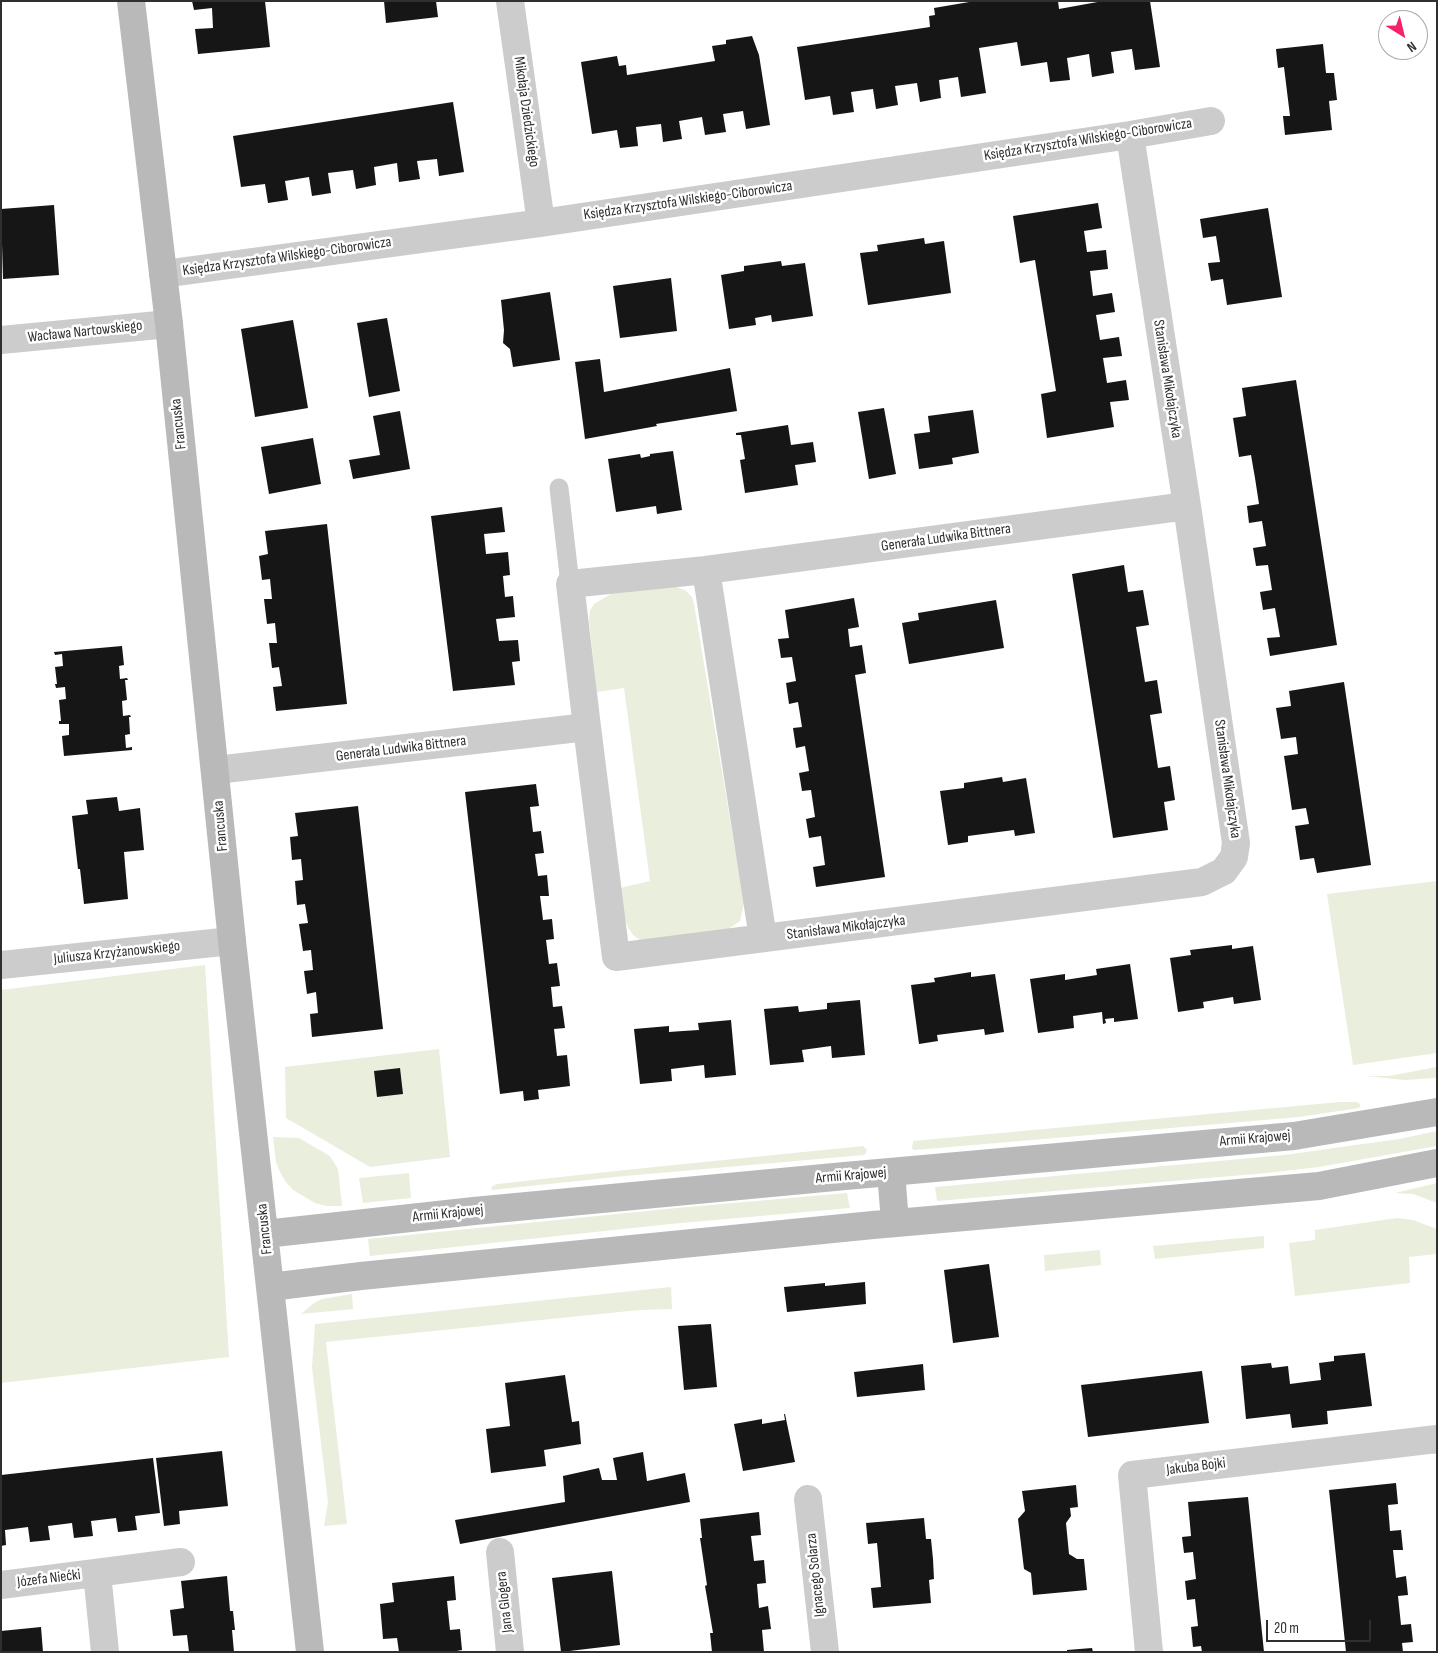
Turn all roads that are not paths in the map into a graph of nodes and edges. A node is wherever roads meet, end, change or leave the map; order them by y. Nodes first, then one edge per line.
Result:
1 (131, 1) edge
2 (510, 1) edge
3 (1211, 121) dead end
4 (1130, 135) junction
5 (541, 223) junction
6 (163, 274) junction
7 (169, 324) junction
8 (1, 340) edge
9 (559, 488) dead end
10 (1187, 506) junction
11 (706, 570) junction
12 (570, 584) junction
13 (587, 727) junction
14 (216, 770) junction
15 (762, 938) junction
16 (232, 941) junction
17 (1, 965) edge
18 (1437, 1112) edge
19 (1437, 1163) edge
20 (891, 1172) junction
21 (895, 1222) junction
22 (265, 1234) junction
23 (270, 1287) junction
24 (1437, 1439) edge
25 (808, 1499) dead end
26 (500, 1552) dead end
27 (182, 1562) dead end
28 (97, 1573) junction
29 (1, 1586) edge
30 (105, 1652) edge
31 (310, 1652) edge
32 (510, 1652) edge
33 (825, 1652) edge
34 (1149, 1652) edge

1 - 6 street, Francuska
2 - 5 street, Mikołaja Dziedzickiego
3 - 4 street, Księdza Krzysztofa Wilskiego-Ciborowicza
4 - 5 street, Księdza Krzysztofa Wilskiego-Ciborowicza
4 - 10 street, Stanisława Mikołajczyka
5 - 6 street, Księdza Krzysztofa Wilskiego-Ciborowicza
6 - 7 street, Francuska
7 - 8 street, Wacława Nartowskiego
7 - 14 street, Francuska
9 - 12 lane
10 - 11 street, Generała Ludwika Bittnera
10 - 15 street, Stanisława Mikołajczyka
11 - 12 street, Generała Ludwika Bittnera
11 - 15 street
12 - 13 street
13 - 14 street, Generała Ludwika Bittnera
13 - 15 street, Stanisława Mikołajczyka
14 - 16 street, Francuska
16 - 17 street, Juliusza Krzyżanowskiego
16 - 22 street, Francuska
18 - 20 street, Armii Krajowej
19 - 21 street
20 - 21 street
20 - 22 street, Armii Krajowej
21 - 23 street
22 - 23 street, Francuska
23 - 31 street, Francuska
24 - 34 street, Jakuba Bojki
25 - 33 street, Ignacego Solarza
26 - 32 street, Jana Glogera
27 - 28 street, Józefa Niećki
28 - 29 street, Józefa Niećki
28 - 30 street, Józefa Niećki

